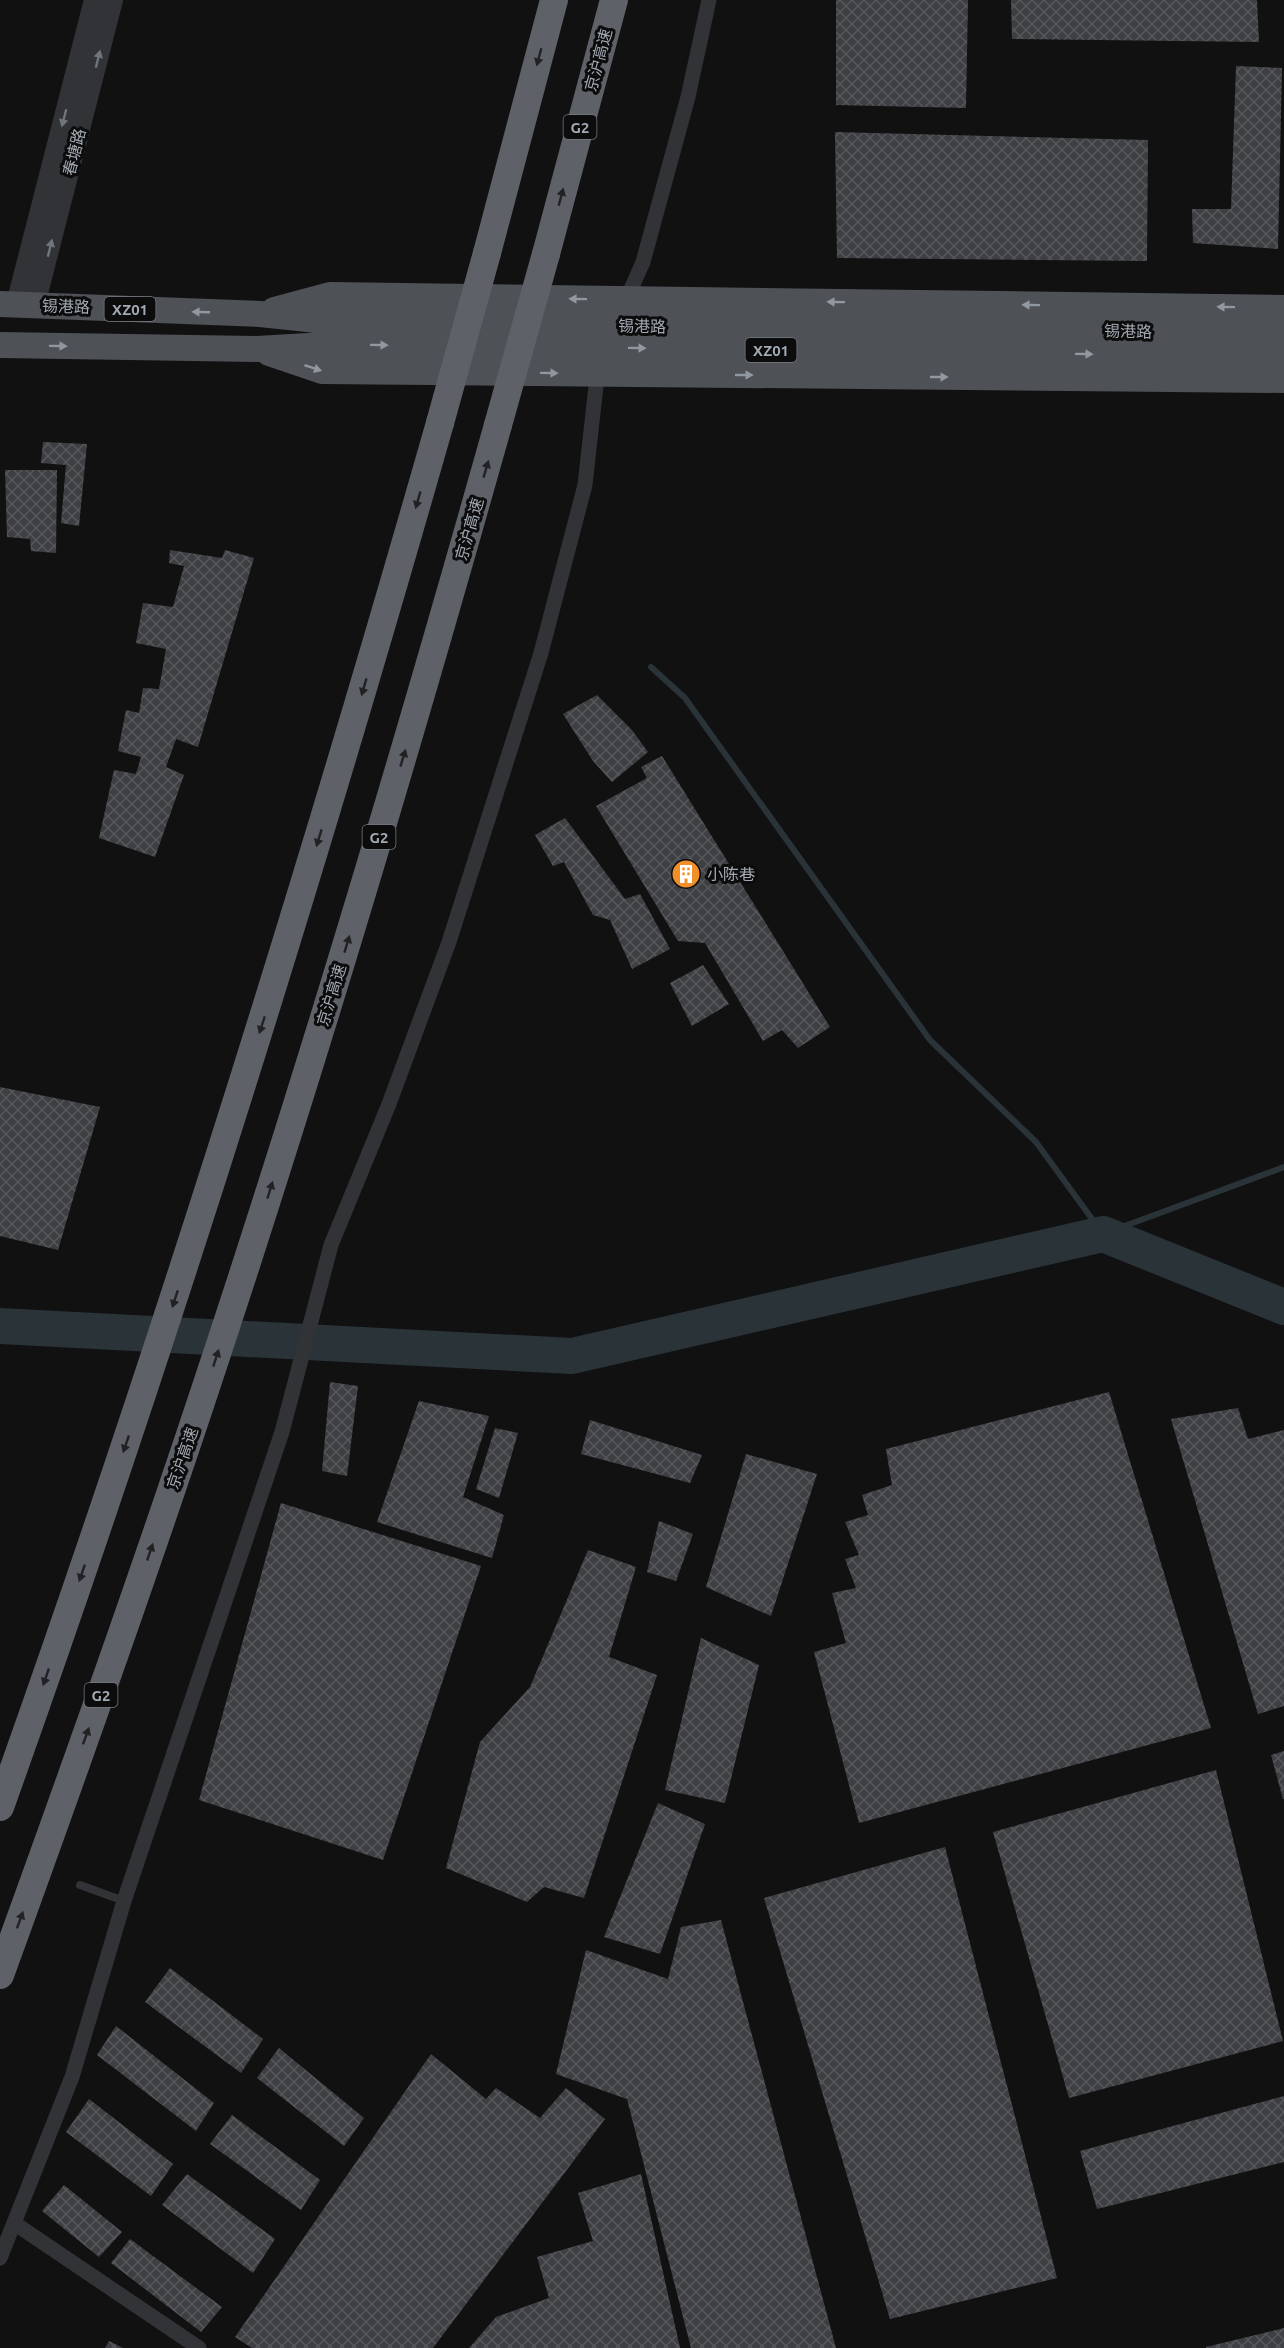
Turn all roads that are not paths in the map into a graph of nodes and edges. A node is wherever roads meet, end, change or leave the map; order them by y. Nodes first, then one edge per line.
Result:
1 (94, 0) edge
2 (113, 0) edge
3 (555, 0) edge
4 (614, 0) edge
5 (709, 0) edge
6 (627, 299) junction
7 (17, 304) edge
8 (1284, 308) edge
9 (260, 314) junction
10 (1284, 333) edge
11 (609, 337) junction
12 (0, 345) edge
13 (257, 349) junction
14 (1284, 356) edge
15 (596, 374) junction
16 (1284, 380) edge
17 (0, 1807) edge
18 (80, 1885) dead end
19 (124, 1900) junction
20 (0, 1975) edge
21 (14, 2223) junction
22 (0, 2258) edge
23 (199, 2348) edge

1 -> 7 street, 春塘路
7 -> 2 street, 春塘路
3 -> 17 highway, bridge
20 -> 4 highway, 京沪高速 / G2, bridge
5 - 6 street
8 -> 6 main road
6 -> 9 main road
6 - 11 street
9 -> 7 main road, 锡港路 / XZ01
9 - 11 main road, 锡港路 / XZ01
10 - 11 main road, 锡港路 / XZ01
13 -> 11 main road, 锡港路 / XZ01
11 -> 14 main road, 锡港路 / XZ01
11 - 15 street
12 -> 13 main road, 锡港路 / XZ01
13 -> 15 main road
15 -> 16 main road
15 - 19 street
18 - 19 lane
19 - 21 street
21 - 22 street
21 - 23 street

